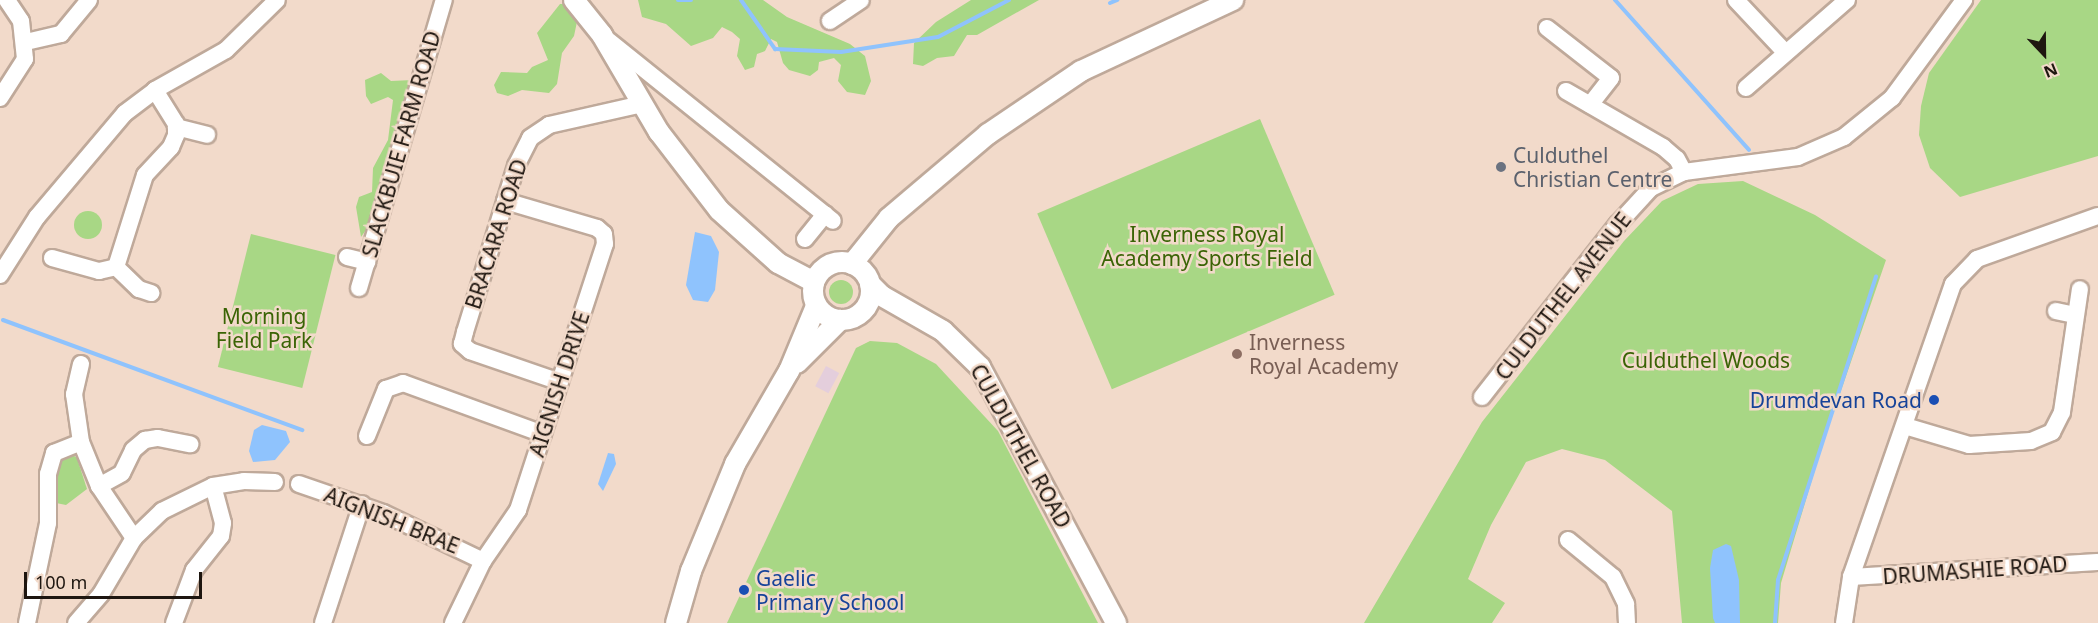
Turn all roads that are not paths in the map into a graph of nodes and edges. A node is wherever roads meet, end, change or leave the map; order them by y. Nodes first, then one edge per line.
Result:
1 (7, 0) edge
2 (89, 0) edge
3 (277, 0) edge
4 (444, 0) edge
5 (574, 0) edge
6 (861, 0) edge
7 (1233, 0) edge
8 (1736, 0) edge
9 (1847, 0) edge
10 (1964, 0) edge
11 (830, 21) dead end
12 (1547, 28) dead end
13 (602, 34) junction
14 (26, 42) junction
15 (1785, 52) junction
16 (1746, 88) dead end
17 (155, 90) junction
18 (1566, 91) dead end
19 (0, 98) edge
20 (642, 104) junction
21 (1590, 105) junction
22 (176, 128) junction
23 (207, 135) dead end
24 (1684, 172) junction
25 (505, 201) junction
26 (2098, 216) edge
27 (805, 239) dead end
28 (347, 256) dead end
29 (52, 258) dead end
30 (367, 262) junction
31 (852, 264) junction
32 (116, 267) junction
33 (0, 275) edge
34 (814, 282) junction
35 (870, 284) junction
36 (359, 288) dead end
37 (2080, 290) dead end
38 (151, 292) dead end
39 (891, 302) junction
40 (816, 306) junction
41 (863, 311) junction
42 (2056, 311) dead end
43 (2075, 315) junction
44 (840, 321) junction
45 (81, 364) dead end
46 (789, 371) junction
47 (560, 382) junction
48 (1482, 397) dead end
49 (1905, 426) junction
50 (543, 434) junction
51 (367, 436) dead end
52 (81, 442) junction
53 (190, 444) dead end
54 (275, 482) dead end
55 (299, 484) dead end
56 (99, 486) junction
57 (213, 486) junction
58 (362, 504) junction
59 (134, 538) junction
60 (1568, 540) dead end
61 (483, 561) junction
62 (2098, 562) edge
63 (1851, 577) junction
64 (27, 623) edge
65 (76, 623) edge
66 (174, 623) edge
67 (323, 623) edge
68 (453, 623) edge
69 (676, 623) edge
70 (1116, 623) edge
71 (1628, 623) edge
72 (1844, 623) edge

1 - 14 street
2 - 14 street
3 - 17 street
4 - 30 street, SLACKBUIE FARM ROAD
5 - 13 main road
6 - 11 street
7 - 31 main road
8 - 15 street
9 - 15 street
10 - 24 street, CULDUTHEL AVENUE
12 - 21 street
13 - 20 main road
13 - 27 street
14 - 19 street
15 - 16 street
17 - 22 street
17 - 33 street
18 - 21 street
20 - 25 street, BRACARA ROAD
20 - 34 main road
21 - 24 street
22 - 23 street
22 - 32 street
24 - 48 street, CULDUTHEL AVENUE
25 - 47 street, BRACARA ROAD
25 - 47 street, AIGNISH DRIVE
26 - 49 street
28 - 30 street
29 - 32 street
30 - 36 street, SLACKBUIE FARM ROAD
31 - 34 main road
31 - 35 main road
32 - 38 street
34 - 40 main road
35 - 39 main road, CULDUTHEL ROAD
35 - 41 main road
37 - 43 street
39 - 41 main road
39 - 70 main road, CULDUTHEL ROAD
40 - 44 main road
40 - 46 main road
41 - 44 main road
42 - 43 street
43 - 49 street
44 - 46 main road
45 - 52 street
46 - 69 main road
47 - 50 street, AIGNISH DRIVE
49 - 63 street
50 - 51 street
50 - 61 street, AIGNISH DRIVE
52 - 56 street
52 - 64 street
53 - 56 street
54 - 57 street
55 - 58 street, AIGNISH BRAE
56 - 59 street
57 - 59 street
57 - 66 street
58 - 61 street, AIGNISH BRAE
58 - 67 street
59 - 65 street
60 - 71 street
61 - 68 street, AIGNISH DRIVE
62 - 63 street, DRUMASHIE ROAD
63 - 72 street

